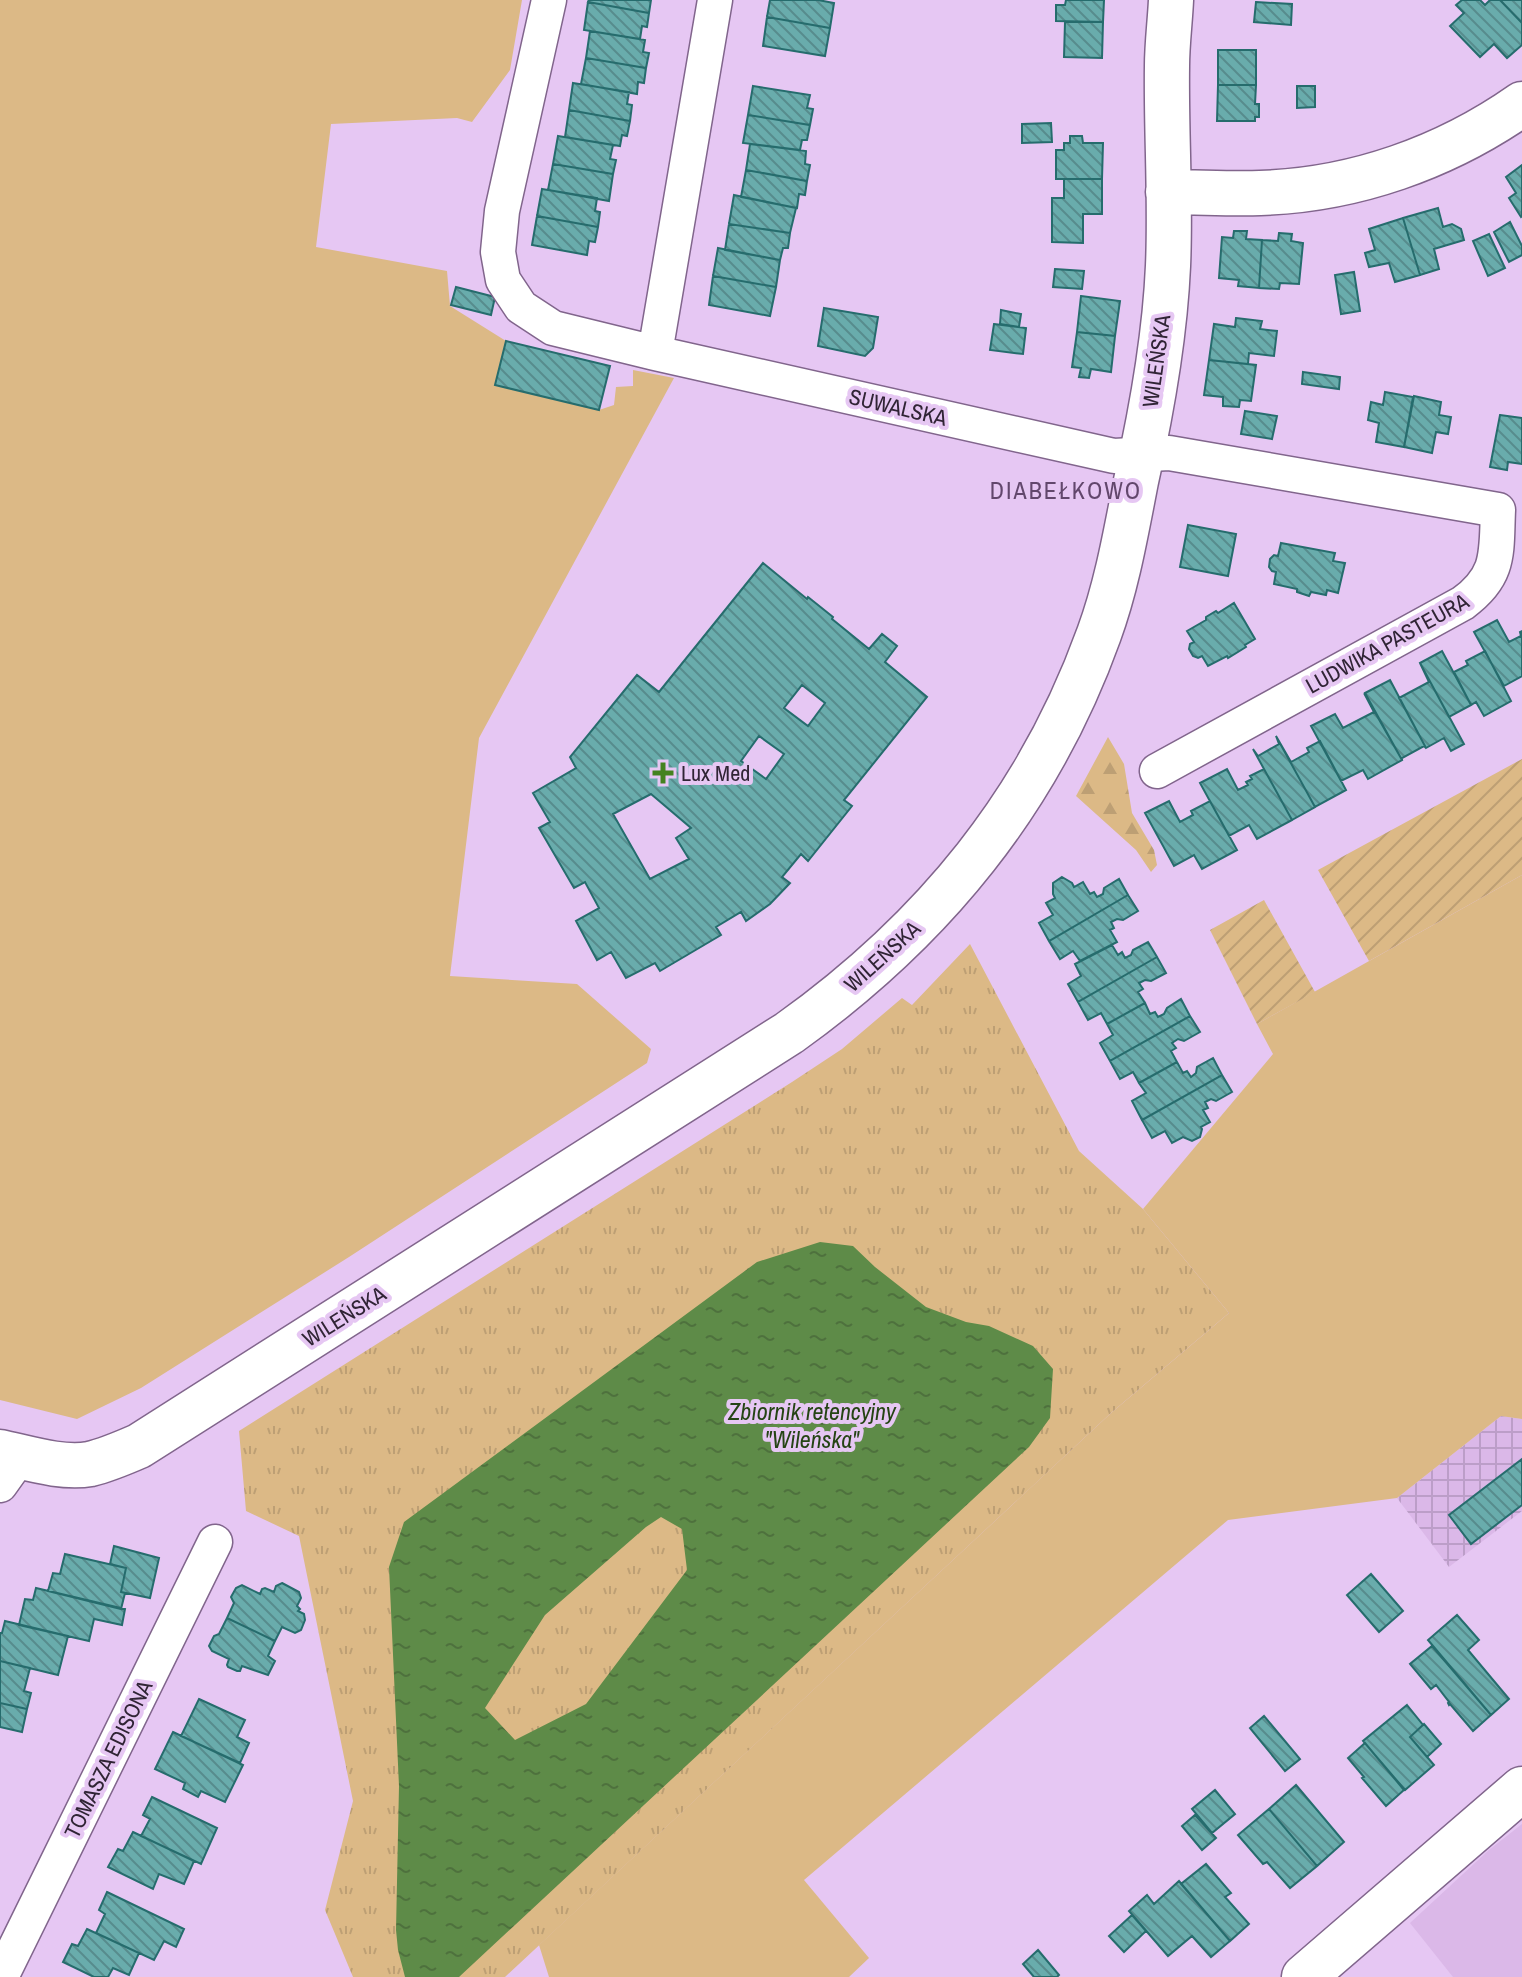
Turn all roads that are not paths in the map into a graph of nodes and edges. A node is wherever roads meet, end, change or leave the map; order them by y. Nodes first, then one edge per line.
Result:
1 (549, 0) edge
2 (715, 0) edge
3 (1171, 0) edge
4 (1522, 104) edge
5 (1168, 192) junction
6 (655, 353) junction
7 (1142, 454) junction
8 (1157, 771) dead end
9 (7, 1465) edge
10 (215, 1542) dead end
11 (1522, 1789) edge
12 (14, 1915) edge
13 (1, 1977) edge
14 (1304, 1977) edge

1 - 6 street, SUWALSKA
2 - 6 street
3 - 5 street, WILEŃSKA
4 - 5 street
5 - 7 street, WILEŃSKA
6 - 7 street, SUWALSKA
7 - 8 street, LUDWIKA PASTEURA
7 - 9 street, WILEŃSKA
10 - 12 street, TOMASZA EDISONA
11 - 14 street
12 - 13 street, TOMASZA EDISONA

